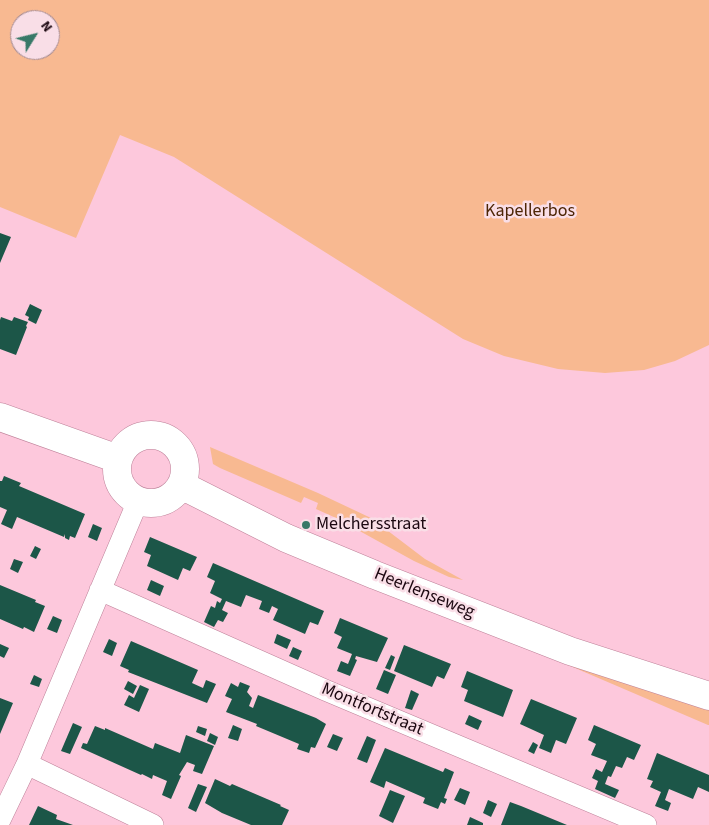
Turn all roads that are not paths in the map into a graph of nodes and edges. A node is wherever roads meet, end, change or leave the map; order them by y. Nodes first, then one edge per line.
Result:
1 (0, 418) edge
2 (118, 459) junction
3 (181, 485) junction
4 (138, 501) junction
5 (100, 590) junction
6 (674, 685) junction
7 (709, 691) edge
8 (709, 696) edge
9 (27, 764) junction
10 (0, 820) edge
11 (153, 825) edge
12 (646, 825) edge

1 - 2 main road
2 - 3 main road
2 - 4 main road
3 - 4 main road
3 - 6 main road, Heerlenseweg
4 - 5 street
5 - 9 street
5 - 12 street, Montfortstraat
6 - 7 main road, Heerlenseweg
6 - 8 main road, Heerlenseweg
9 - 10 street
9 - 11 street

